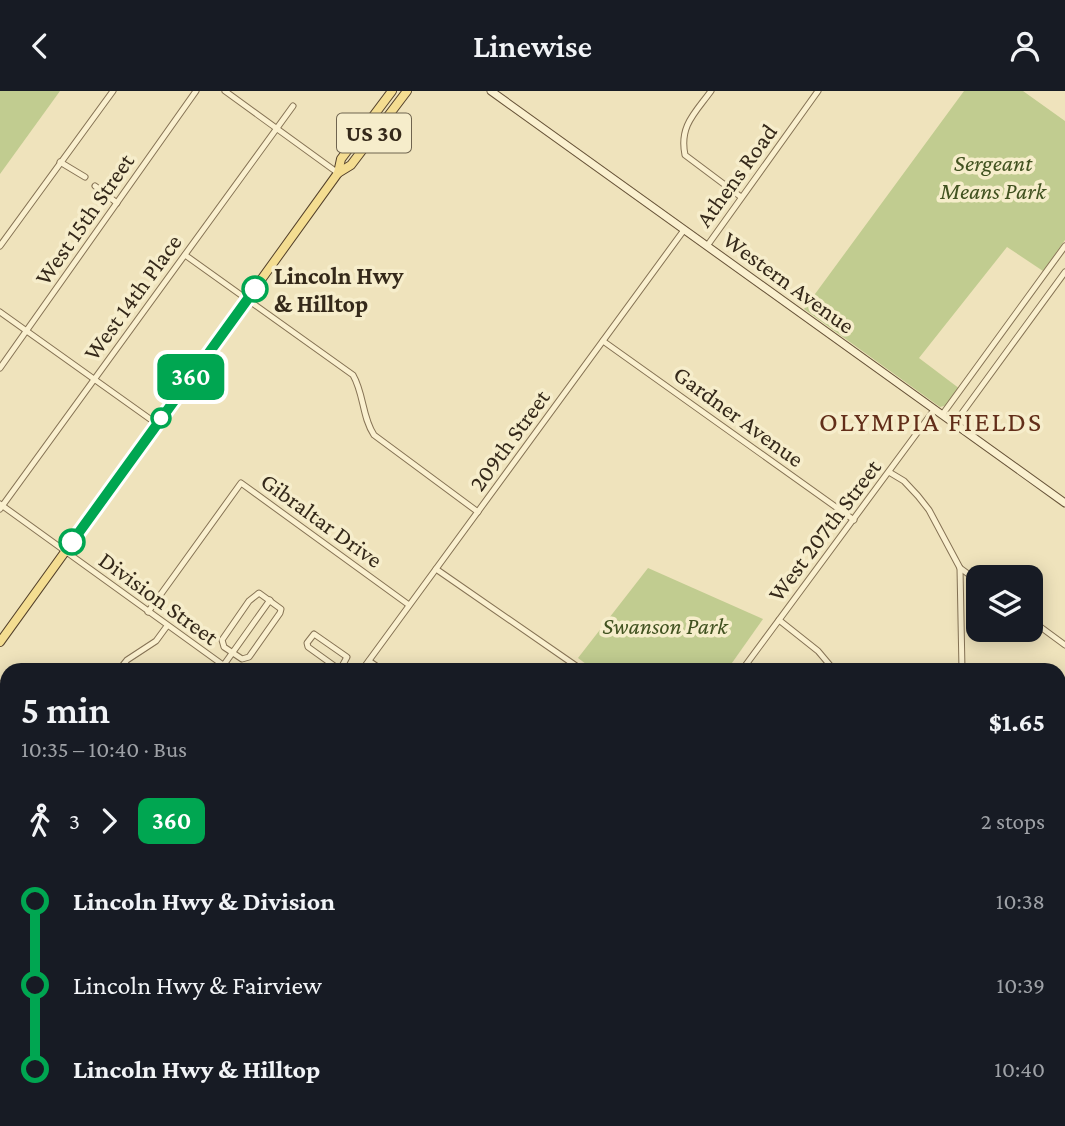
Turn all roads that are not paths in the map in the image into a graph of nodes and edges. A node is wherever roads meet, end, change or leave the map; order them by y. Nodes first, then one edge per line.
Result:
1 (113, 91) edge
2 (196, 91) edge
3 (225, 91) edge
4 (392, 91) edge
5 (407, 91) edge
6 (491, 91) edge
7 (711, 91) edge
8 (818, 91) edge
9 (293, 106) dead end
10 (276, 129) junction
11 (60, 162) junction
12 (338, 173) junction
13 (85, 177) dead end
14 (95, 185) dead end
15 (741, 197) junction
16 (117, 203) junction
17 (684, 230) junction
18 (0, 246) edge
19 (706, 246) junction
20 (1065, 246) edge
21 (185, 255) junction
22 (1065, 272) edge
23 (247, 299) junction
24 (1020, 308) junction
25 (0, 312) edge
26 (1032, 316) junction
27 (26, 331) junction
28 (603, 341) junction
29 (0, 367) edge
30 (94, 380) junction
31 (934, 410) junction
32 (942, 415) junction
33 (156, 424) junction
34 (954, 424) junction
35 (889, 472) junction
36 (1065, 503) edge
37 (1, 506) edge
38 (478, 512) junction
39 (854, 520) junction
40 (65, 552) junction
41 (960, 568) junction
42 (436, 569) junction
43 (966, 572) edge
44 (270, 600) junction
45 (410, 605) junction
46 (148, 612) junction
47 (779, 620) junction
48 (167, 626) junction
49 (1043, 629) edge
50 (0, 642) edge
51 (1065, 645) edge
52 (232, 653) junction
53 (369, 661) joint
54 (125, 663) edge
55 (219, 663) edge
56 (225, 663) edge
57 (330, 663) edge
58 (344, 663) edge
59 (372, 663) edge
60 (572, 663) edge
61 (747, 663) edge
62 (828, 663) edge
63 (962, 663) edge

1 - 11 street
2 - 16 street, West 15th Street
3 - 10 street
4 - 12 main road, US 30
5 - 12 main road, US 30
6 - 17 main road, Western Avenue
7 - 15 street
8 - 15 street, Athens Road
9 - 10 street, West 14th Place
10 - 12 street
10 - 21 street, West 14th Place
11 - 13 street
11 - 18 street
12 - 23 main road, US 30
14 - 16 street
15 - 19 street, Athens Road
16 - 27 street, West 15th Street
17 - 19 main road, Western Avenue
17 - 28 street, 209th Street
19 - 31 main road, Western Avenue
20 - 24 street
21 - 23 street
21 - 30 street, West 14th Place
22 - 26 street
23 - 33 main road, US 30
23 - 38 street
24 - 26 street
24 - 32 street
25 - 27 street
26 - 34 street
27 - 29 street, West 15th Street
27 - 30 street
28 - 38 street, 209th Street
28 - 39 street, Gardner Avenue
30 - 33 street
30 - 37 street, West 14th Place
31 - 32 main road, Western Avenue
31 - 35 street, West 207th Street
32 - 34 main road, Western Avenue
33 - 40 main road, US 30
34 - 36 main road, Western Avenue
35 - 39 street, West 207th Street
35 - 41 street
37 - 40 street, Division Street
38 - 42 street, 209th Street
39 - 47 street, West 207th Street
40 - 46 street, Division Street
40 - 50 main road, US 30
41 - 43 street
41 - 63 street
42 - 45 street, 209th Street
42 - 60 street
44 - 52 street
44 - 52 street
44 - 52 street
45 - 46 street, Gibraltar Drive
45 - 53 street, 209th Street
46 - 48 street, Division Street
47 - 61 street, West 207th Street
47 - 62 street
48 - 54 street
48 - 55 street, Division Street
49 - 51 street
52 - 56 street
53 - 59 street
57 - 58 street

